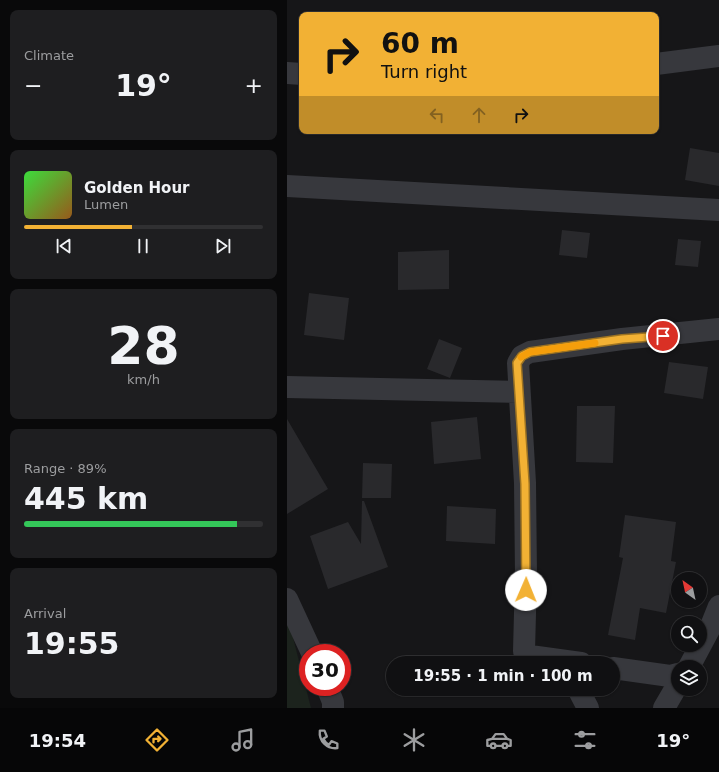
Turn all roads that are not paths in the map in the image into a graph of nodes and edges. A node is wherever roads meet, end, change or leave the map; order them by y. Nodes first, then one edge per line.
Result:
1 (719, 56) edge
2 (659, 64) edge
3 (287, 73) edge
4 (299, 74) edge
5 (287, 186) edge
6 (719, 210) edge
7 (719, 330) edge
8 (287, 387) edge
9 (518, 392) junction
10 (287, 599) edge
11 (719, 606) edge
12 (308, 644) edge
13 (530, 656) edge
14 (693, 660) edge
15 (620, 669) edge
16 (671, 676) edge
17 (331, 696) edge
18 (581, 696) edge
19 (671, 696) edge
20 (333, 708) edge
21 (588, 708) edge
22 (664, 708) edge

1 - 2 street
3 - 4 street
5 - 6 street
7 - 9 street
8 - 9 street
9 - 13 street
10 - 12 street
11 - 14 street
15 - 16 street
17 - 20 street
18 - 21 street
19 - 22 street

